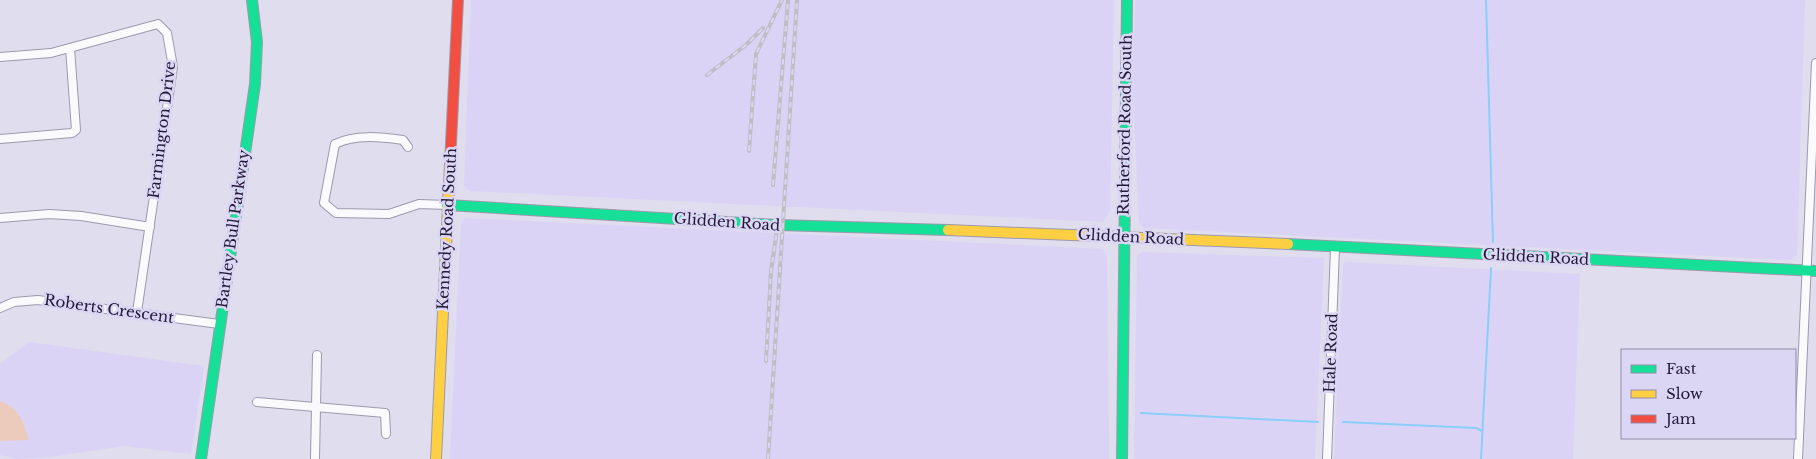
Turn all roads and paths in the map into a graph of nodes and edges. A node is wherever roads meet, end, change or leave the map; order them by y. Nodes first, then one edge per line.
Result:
1 (252, 0) edge
2 (458, 0) edge
3 (1127, 0) edge
4 (70, 48) junction
5 (0, 57) edge
6 (1816, 63) edge
7 (0, 139) edge
8 (408, 147) dead end
9 (447, 205) junction
10 (0, 218) edge
11 (150, 227) junction
12 (1123, 236) junction
13 (1335, 248) junction
14 (1812, 271) edge
15 (0, 308) edge
16 (137, 312) junction
17 (219, 324) junction
18 (317, 355) dead end
19 (257, 402) dead end
20 (316, 407) junction
21 (386, 434) dead end
22 (201, 459) edge
23 (315, 459) edge
24 (436, 459) edge
25 (1122, 459) edge
26 (1327, 459) edge
27 (1798, 459) edge

1 - 17 street, Bartley Bull Parkway
2 - 9 street, Kennedy Road South
3 - 12 street, Rutherford Road South
4 - 5 street, Farmington Drive
4 - 7 street
4 - 11 street, Farmington Drive
6 - 14 street
8 - 9 street
9 - 12 street, Glidden Road
9 - 24 street, Kennedy Road South
10 - 11 street
11 - 16 street, Farmington Drive
12 - 13 street, Glidden Road
12 - 25 street, Rutherford Road South
13 - 14 street, Glidden Road
13 - 26 street, Hale Road
14 - 27 street
15 - 16 street, Roberts Crescent
16 - 17 street, Roberts Crescent
17 - 22 street, Bartley Bull Parkway
18 - 20 street
19 - 20 street
20 - 21 street
20 - 23 street

